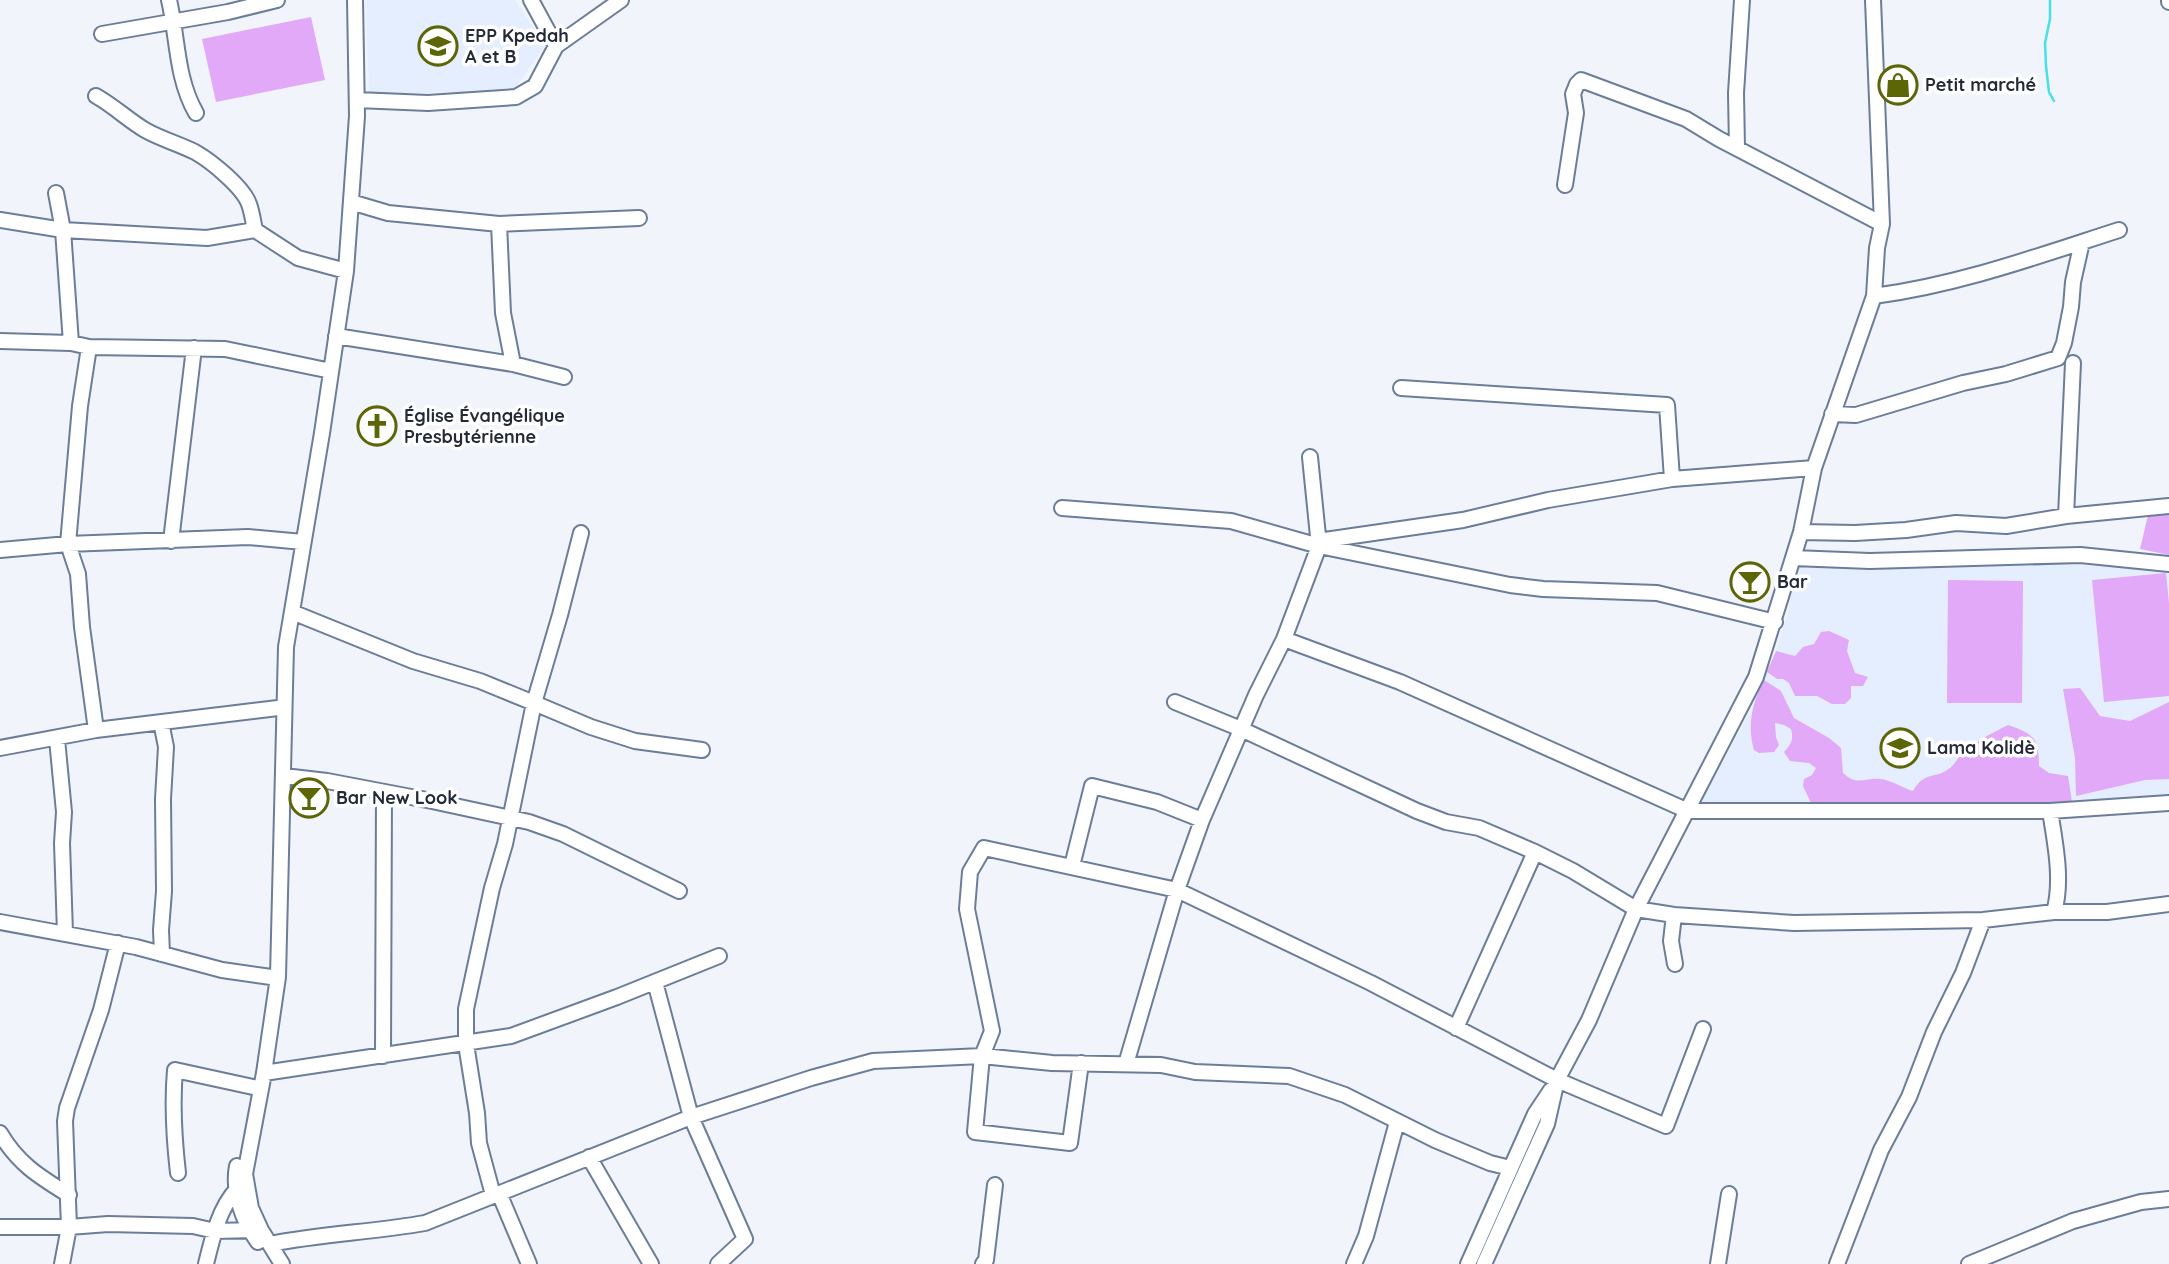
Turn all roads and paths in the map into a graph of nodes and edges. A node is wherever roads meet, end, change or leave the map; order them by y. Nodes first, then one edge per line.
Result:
1 (169, 0) edge
2 (277, 0) edge
3 (355, 0) edge
4 (531, 0) edge
5 (621, 0) edge
6 (1742, 0) edge
7 (1873, 0) edge
8 (174, 22) junction
9 (102, 34) dead end
10 (556, 46) junction
11 (96, 96) dead end
12 (357, 100) junction
13 (196, 114) dead end
14 (1737, 148) junction
15 (1565, 185) dead end
16 (56, 193) dead end
17 (351, 202) junction
18 (639, 218) dead end
19 (0, 220) edge
20 (499, 224) junction
21 (1882, 224) junction
22 (64, 230) junction
23 (255, 230) junction
24 (2119, 230) dead end
25 (2082, 242) junction
26 (346, 271) junction
27 (1874, 296) junction
28 (336, 336) junction
29 (0, 341) edge
30 (71, 343) junction
31 (89, 347) junction
32 (194, 348) junction
33 (2073, 363) dead end
34 (513, 364) junction
35 (331, 371) junction
36 (564, 377) dead end
37 (1401, 388) dead end
38 (1832, 414) junction
39 (1310, 457) dead end
40 (1814, 468) junction
41 (1672, 479) junction
42 (2169, 506) edge
43 (1062, 508) dead end
44 (2066, 516) junction
45 (1801, 532) junction
46 (581, 533) dead end
47 (171, 541) junction
48 (303, 542) junction
49 (1318, 543) junction
50 (68, 544) junction
51 (0, 550) edge
52 (1793, 558) junction
53 (2169, 564) edge
54 (292, 612) junction
55 (1775, 622) junction
56 (1284, 639) junction
57 (286, 647) junction
58 (1175, 702) dead end
59 (534, 703) junction
60 (278, 708) junction
61 (161, 722) junction
62 (1241, 729) junction
63 (96, 730) junction
64 (57, 739) junction
65 (0, 748) edge
66 (702, 750) dead end
67 (284, 776) junction
68 (384, 792) junction
69 (2169, 803) edge
70 (1688, 811) junction
71 (2050, 811) junction
72 (509, 818) junction
73 (1202, 820) junction
74 (1535, 852) junction
75 (1072, 866) junction
76 (1177, 890) junction
77 (679, 891) dead end
78 (2169, 904) edge
79 (1636, 909) junction
80 (2054, 912) junction
81 (1674, 915) junction
82 (1983, 920) junction
83 (0, 922) edge
84 (65, 933) junction
85 (118, 943) junction
86 (162, 954) junction
87 (719, 956) dead end
88 (1675, 964) dead end
89 (271, 977) junction
90 (655, 982) junction
91 (1456, 1028) junction
92 (1703, 1029) dead end
93 (466, 1044) junction
94 (383, 1056) junction
95 (982, 1056) junction
96 (1081, 1063) junction
97 (1126, 1064) junction
98 (264, 1073) junction
99 (1557, 1080) junction
100 (253, 1087) junction
101 (691, 1116) junction
102 (1397, 1122) junction
103 (0, 1133) edge
104 (589, 1157) junction
105 (1510, 1168) junction
106 (178, 1172) dead end
107 (995, 1185) dead end
108 (237, 1189) junction
109 (496, 1194) junction
110 (1729, 1194) dead end
111 (69, 1195) junction
112 (2169, 1199) edge
113 (0, 1227) edge
114 (69, 1227) junction
115 (215, 1231) junction
116 (256, 1231) junction
117 (270, 1244) junction
118 (1975, 1263) edge
119 (62, 1264) edge
120 (206, 1264) edge
121 (273, 1264) edge
122 (282, 1264) edge
123 (529, 1264) edge
124 (651, 1264) edge
125 (719, 1264) edge
126 (983, 1264) edge
127 (1354, 1264) edge
128 (1468, 1264) edge
129 (1484, 1264) edge
130 (1718, 1264) edge
131 (1837, 1264) edge

1 - 8 street
2 - 8 street
3 - 12 street
4 - 10 street
5 - 10 street
6 - 14 street
7 - 21 street
8 - 9 street
8 - 13 street
10 - 12 street
11 - 23 street
12 - 17 street
14 - 15 street
14 - 21 street
16 - 22 street
17 - 20 street
17 - 26 street
18 - 20 street
19 - 22 street
20 - 34 street
21 - 27 street
22 - 23 street
22 - 30 street
23 - 26 street
24 - 25 street
25 - 27 street
25 - 38 street
26 - 28 street
27 - 38 street
28 - 34 street
28 - 35 street
29 - 30 street
30 - 31 street
31 - 32 street
31 - 50 street
32 - 35 street
32 - 47 street
33 - 44 street
34 - 36 street
35 - 48 street
37 - 41 street
38 - 40 street
39 - 49 street
40 - 41 street
40 - 45 street
41 - 49 street
42 - 44 street
43 - 49 street
44 - 45 street
45 - 52 street
46 - 59 street
47 - 48 street
47 - 50 street
48 - 54 street
49 - 55 street
49 - 56 street
50 - 51 street
50 - 63 street
52 - 53 street
52 - 55 street
54 - 57 street
54 - 59 street
55 - 70 street
56 - 62 street
56 - 70 street
57 - 60 street
57 - 67 street
58 - 62 street
59 - 66 street
59 - 72 street
60 - 61 street
60 - 89 street
61 - 63 street
61 - 86 street
62 - 73 street
62 - 74 street
63 - 64 street
64 - 65 street
64 - 84 street
67 - 68 street
67 - 98 street
68 - 72 street
68 - 94 street
69 - 71 street
70 - 71 street
70 - 79 street
71 - 80 street
72 - 77 street
72 - 93 street
73 - 75 street
73 - 76 street
74 - 79 street
74 - 91 street
75 - 76 street
75 - 95 street
76 - 91 street
76 - 97 street
78 - 80 street
79 - 81 street
79 - 99 street
80 - 82 street
81 - 82 street
81 - 88 street
82 - 131 street
83 - 84 street
84 - 85 street
85 - 86 street
85 - 111 street
86 - 89 street
87 - 90 street
89 - 100 street
90 - 93 street
90 - 101 street
91 - 99 street
92 - 99 street
93 - 94 street
93 - 109 street
94 - 98 street
95 - 96 street
95 - 96 street
95 - 101 street
96 - 97 street
97 - 102 street
98 - 116 street
99 - 105 street
99 - 129 street
100 - 106 street
100 - 108 street
101 - 104 street
101 - 125 street
102 - 105 street
102 - 127 street
103 - 111 street
104 - 109 street
104 - 124 street
105 - 128 street
107 - 126 street
108 - 115 street
108 - 116 street
109 - 117 street
109 - 123 street
110 - 130 street
111 - 114 street
112 - 118 street
113 - 114 street
114 - 115 street
114 - 119 street
115 - 116 street
115 - 120 street
116 - 117 street
116 - 121 street
117 - 122 street

